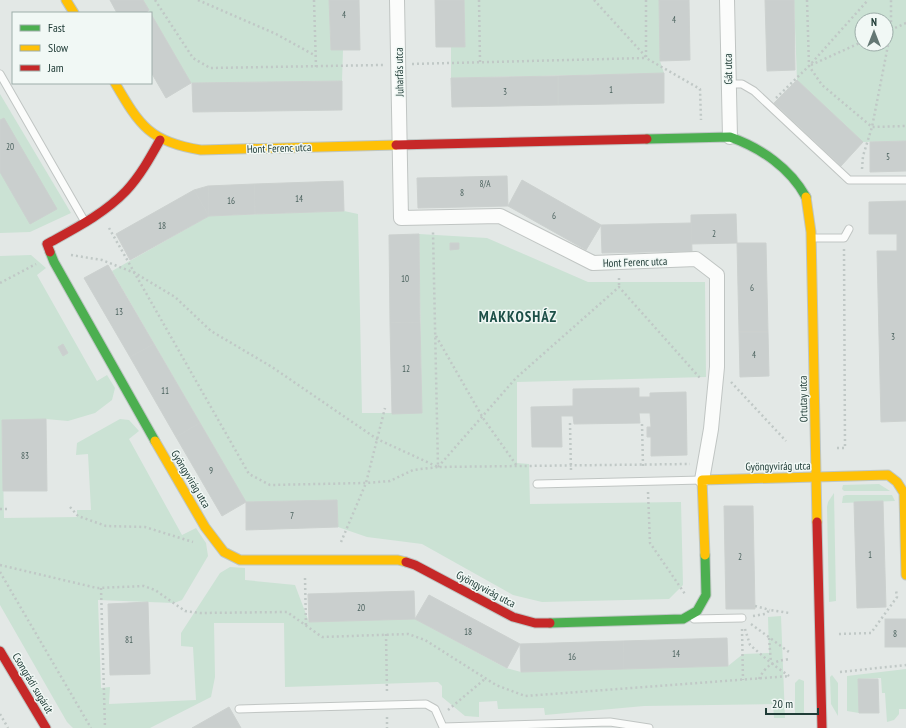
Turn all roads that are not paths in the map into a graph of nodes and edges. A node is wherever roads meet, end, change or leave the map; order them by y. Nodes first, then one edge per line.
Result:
1 (66, 0) edge
2 (397, 0) edge
3 (727, 0) edge
4 (73, 12) edge
5 (0, 74) edge
6 (115, 84) edge
7 (729, 84) junction
8 (701, 138) joint
9 (730, 138) junction
10 (160, 140) junction
11 (400, 145) junction
12 (906, 180) edge
13 (86, 222) junction
14 (849, 229) dead end
15 (811, 238) junction
16 (816, 477) junction
17 (702, 480) junction
18 (537, 484) dead end
19 (906, 575) edge
20 (742, 618) road end
21 (683, 619) junction
22 (0, 651) edge
23 (239, 709) dead end
24 (487, 727) edge
25 (46, 728) edge
26 (649, 728) edge
27 (822, 728) edge

1 - 4 street
2 - 11 street, Juharfás utca
3 - 7 street, Gát utca
5 - 13 lane
6 - 10 street, Hont Ferenc utca
7 - 9 street, Gát utca
7 - 12 lane
8 - 9 street, Ortutay utca
8 - 11 street, Hont Ferenc utca
9 - 15 street, Ortutay utca
10 - 11 street, Hont Ferenc utca
10 - 13 street
11 - 17 street, Hont Ferenc utca
13 - 21 street, Gyöngyvirág utca
14 - 15 lane
15 - 16 street, Ortutay utca
16 - 17 street, Gyöngyvirág utca
16 - 19 street, Gyöngyvirág utca
16 - 27 street, Ortutay utca
17 - 18 lane
17 - 21 street, Gyöngyvirág utca
20 - 21 lane
22 - 25 street, Csongrádi sugárút
23 - 24 lane
24 - 26 lane

